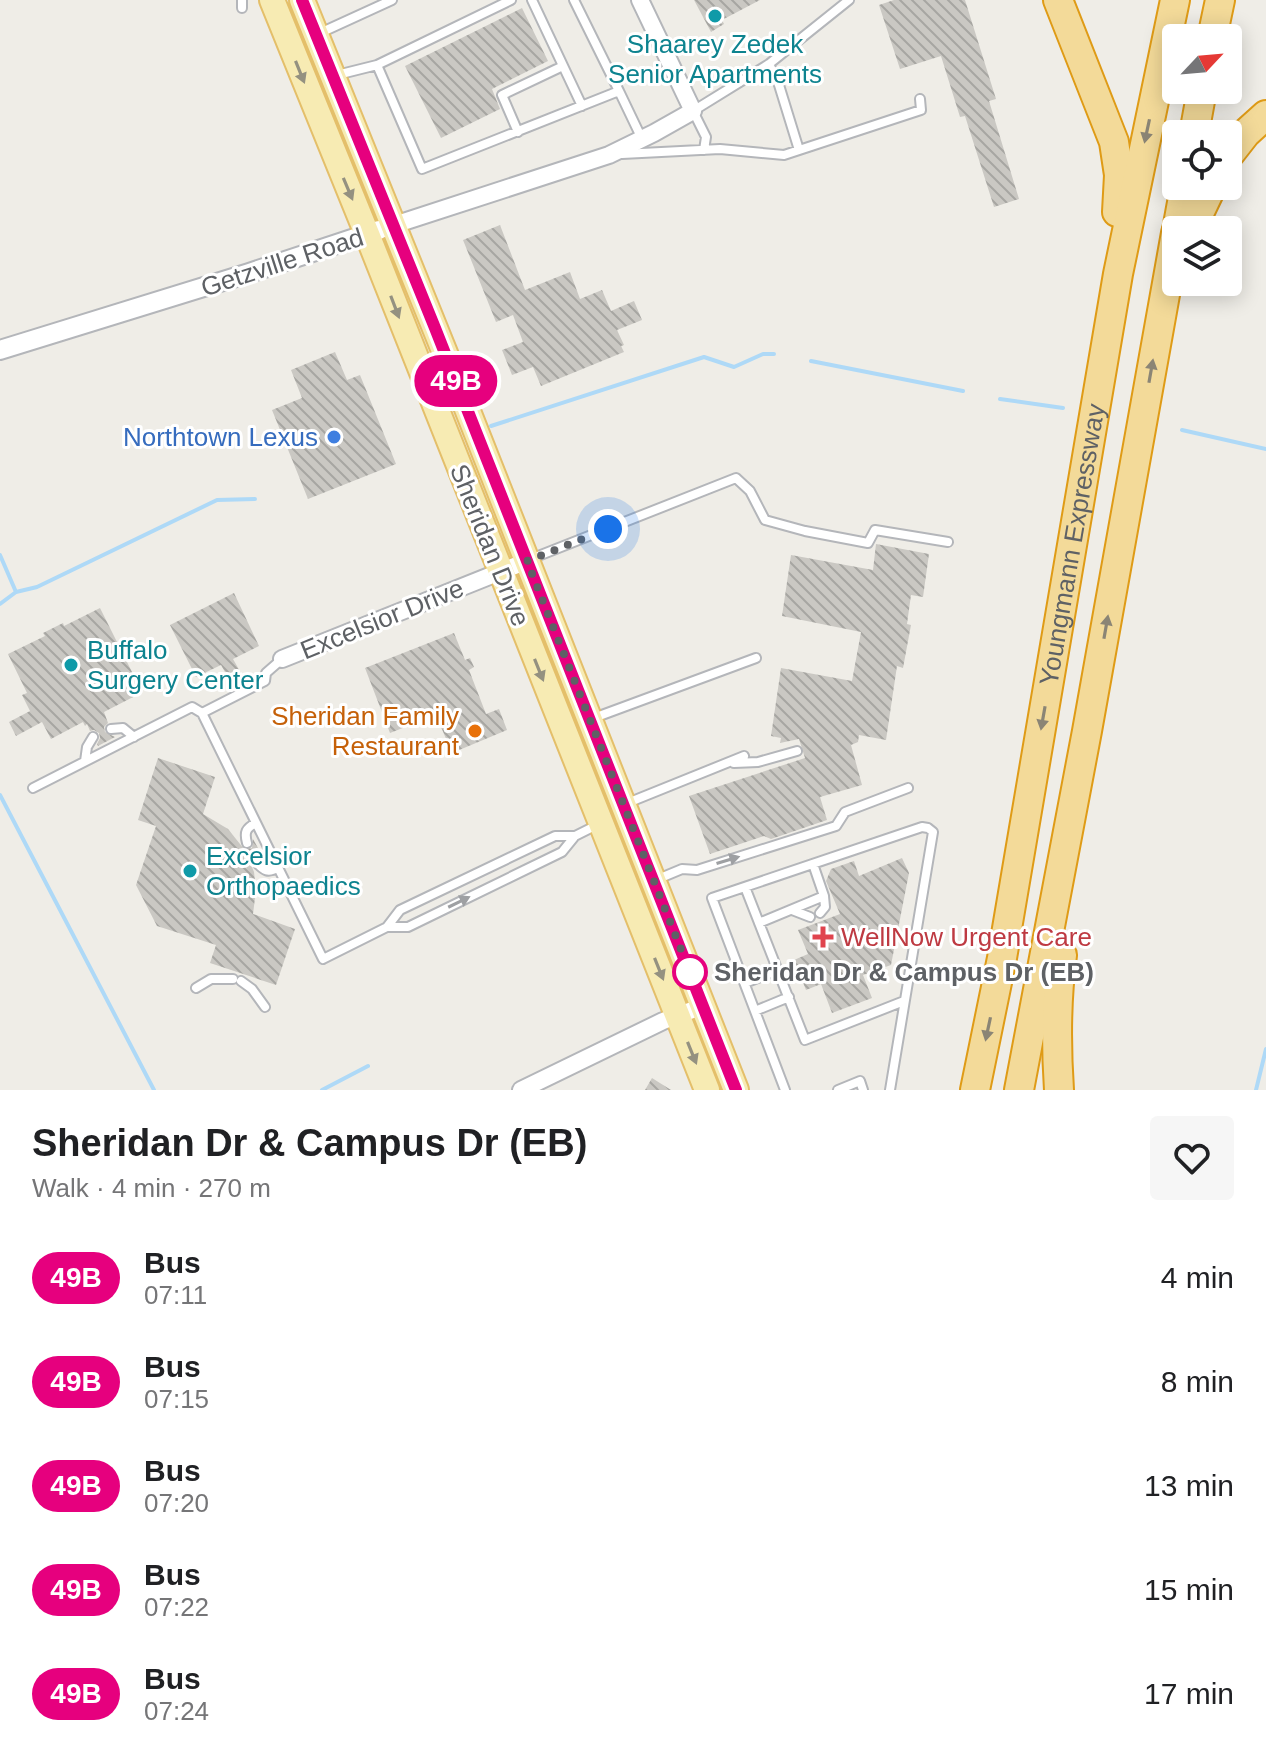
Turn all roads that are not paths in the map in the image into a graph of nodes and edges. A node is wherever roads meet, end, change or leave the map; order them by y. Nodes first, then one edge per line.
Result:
1 (272, 0) edge
2 (302, 0) edge
3 (392, 0) edge
4 (511, 0) edge
5 (532, 0) edge
6 (574, 0) edge
7 (640, 0) edge
8 (849, 0) edge
9 (1058, 0) edge
10 (1175, 0) edge
11 (1220, 0) edge
12 (1215, 24) edge
13 (315, 35) junction
14 (769, 64) junction
15 (377, 65) junction
16 (563, 66) junction
17 (332, 76) junction
18 (619, 91) junction
19 (920, 99) dead end
20 (582, 106) junction
21 (693, 111) junction
22 (1266, 115) edge
23 (518, 132) junction
24 (1242, 138) edge
25 (642, 139) junction
26 (704, 150) junction
27 (799, 150) junction
28 (609, 155) junction
29 (394, 225) junction
30 (367, 234) junction
31 (1118, 274) junction
32 (1164, 296) edge
33 (1168, 296) edge
34 (1161, 315) junction
35 (0, 350) edge
36 (948, 542) dead end
37 (527, 561) junction
38 (501, 571) junction
39 (756, 658) dead end
40 (282, 659) joint
41 (202, 713) junction
42 (590, 719) junction
43 (111, 729) dead end
44 (1087, 731) junction
45 (93, 737) dead end
46 (134, 737) junction
47 (797, 751) dead end
48 (744, 756) dead end
49 (85, 761) junction
50 (729, 763) junction
51 (33, 788) dead end
52 (908, 788) dead end
53 (624, 805) junction
54 (256, 823) junction
55 (601, 823) junction
56 (575, 836) junction
57 (247, 843) dead end
58 (257, 863) dead end
59 (813, 864) junction
60 (278, 868) junction
61 (654, 881) junction
62 (745, 887) junction
63 (824, 896) junction
64 (792, 910) junction
65 (759, 923) junction
66 (387, 927) junction
67 (778, 970) junction
68 (745, 983) junction
69 (196, 988) dead end
70 (789, 997) junction
71 (904, 1001) junction
72 (703, 1006) junction
73 (265, 1007) dead end
74 (755, 1011) junction
75 (677, 1016) junction
76 (521, 1090) edge
77 (707, 1090) edge
78 (736, 1090) edge
79 (785, 1090) edge
80 (838, 1090) edge
81 (863, 1090) edge
82 (890, 1090) edge
83 (975, 1090) edge
84 (1019, 1090) edge
85 (1059, 1090) edge

1 -> 30 main road, Sheridan Drive
2 - 13 main road, Sheridan Drive
3 - 13 lane
4 - 15 lane
5 - 16 lane
6 - 18 lane
7 - 21 street
8 - 14 lane
9 - 31 highway
10 -> 31 highway, Youngmann Expressway
11 - 12 highway
13 - 17 main road, Sheridan Drive
14 - 21 lane
14 - 27 lane
15 - 17 lane
15 - 23 lane
16 - 20 lane
16 - 23 lane
17 - 29 main road, Sheridan Drive
18 - 20 lane
18 - 25 lane
19 - 27 lane
20 - 23 lane
21 - 25 street, Getzville Road
21 - 26 lane
22 - 24 highway
25 - 28 street, Getzville Road
26 - 27 lane
26 - 28 lane
28 - 29 street, Getzville Road
29 - 30 street, Getzville Road
29 - 37 main road, Sheridan Drive
30 - 35 street, Getzville Road
30 -> 38 main road, Sheridan Drive
31 -> 83 highway, Youngmann Expressway
32 - 34 highway, Youngmann Expressway
33 - 34 highway
44 -> 34 highway, Youngmann Expressway
36 - 37 lane
37 - 38 street, Excelsior Drive
37 - 42 main road, Sheridan Drive
38 - 40 street, Excelsior Drive
38 -> 55 main road, Sheridan Drive
39 - 42 lane
40 - 41 lane
41 - 46 lane
41 - 54 lane
42 - 53 main road, Sheridan Drive
43 - 46 lane
44 - 84 highway, Youngmann Expressway
44 - 85 highway
45 - 49 lane
46 - 49 lane
47 - 50 lane
48 - 50 lane
49 - 51 lane
50 - 53 lane
61 -> 52 lane
53 - 61 main road, Sheridan Drive
54 - 57 lane
54 - 60 lane
55 - 56 lane
55 -> 75 main road, Sheridan Drive
66 -> 56 lane
56 - 66 lane
58 - 60 lane
59 - 62 lane
59 - 63 lane
59 - 71 lane
60 - 66 lane
61 - 72 main road, Sheridan Drive
62 - 65 lane
62 - 68 lane
63 - 64 lane
63 - 64 lane
64 - 65 lane
65 - 67 lane
67 - 68 lane
67 - 70 lane
68 - 74 lane
69 - 73 lane
70 - 71 lane
70 - 74 lane
71 - 82 lane
72 - 75 street
72 - 78 main road, Sheridan Drive
74 - 79 lane
75 - 76 street
75 -> 77 main road, Sheridan Drive
80 - 81 lane

